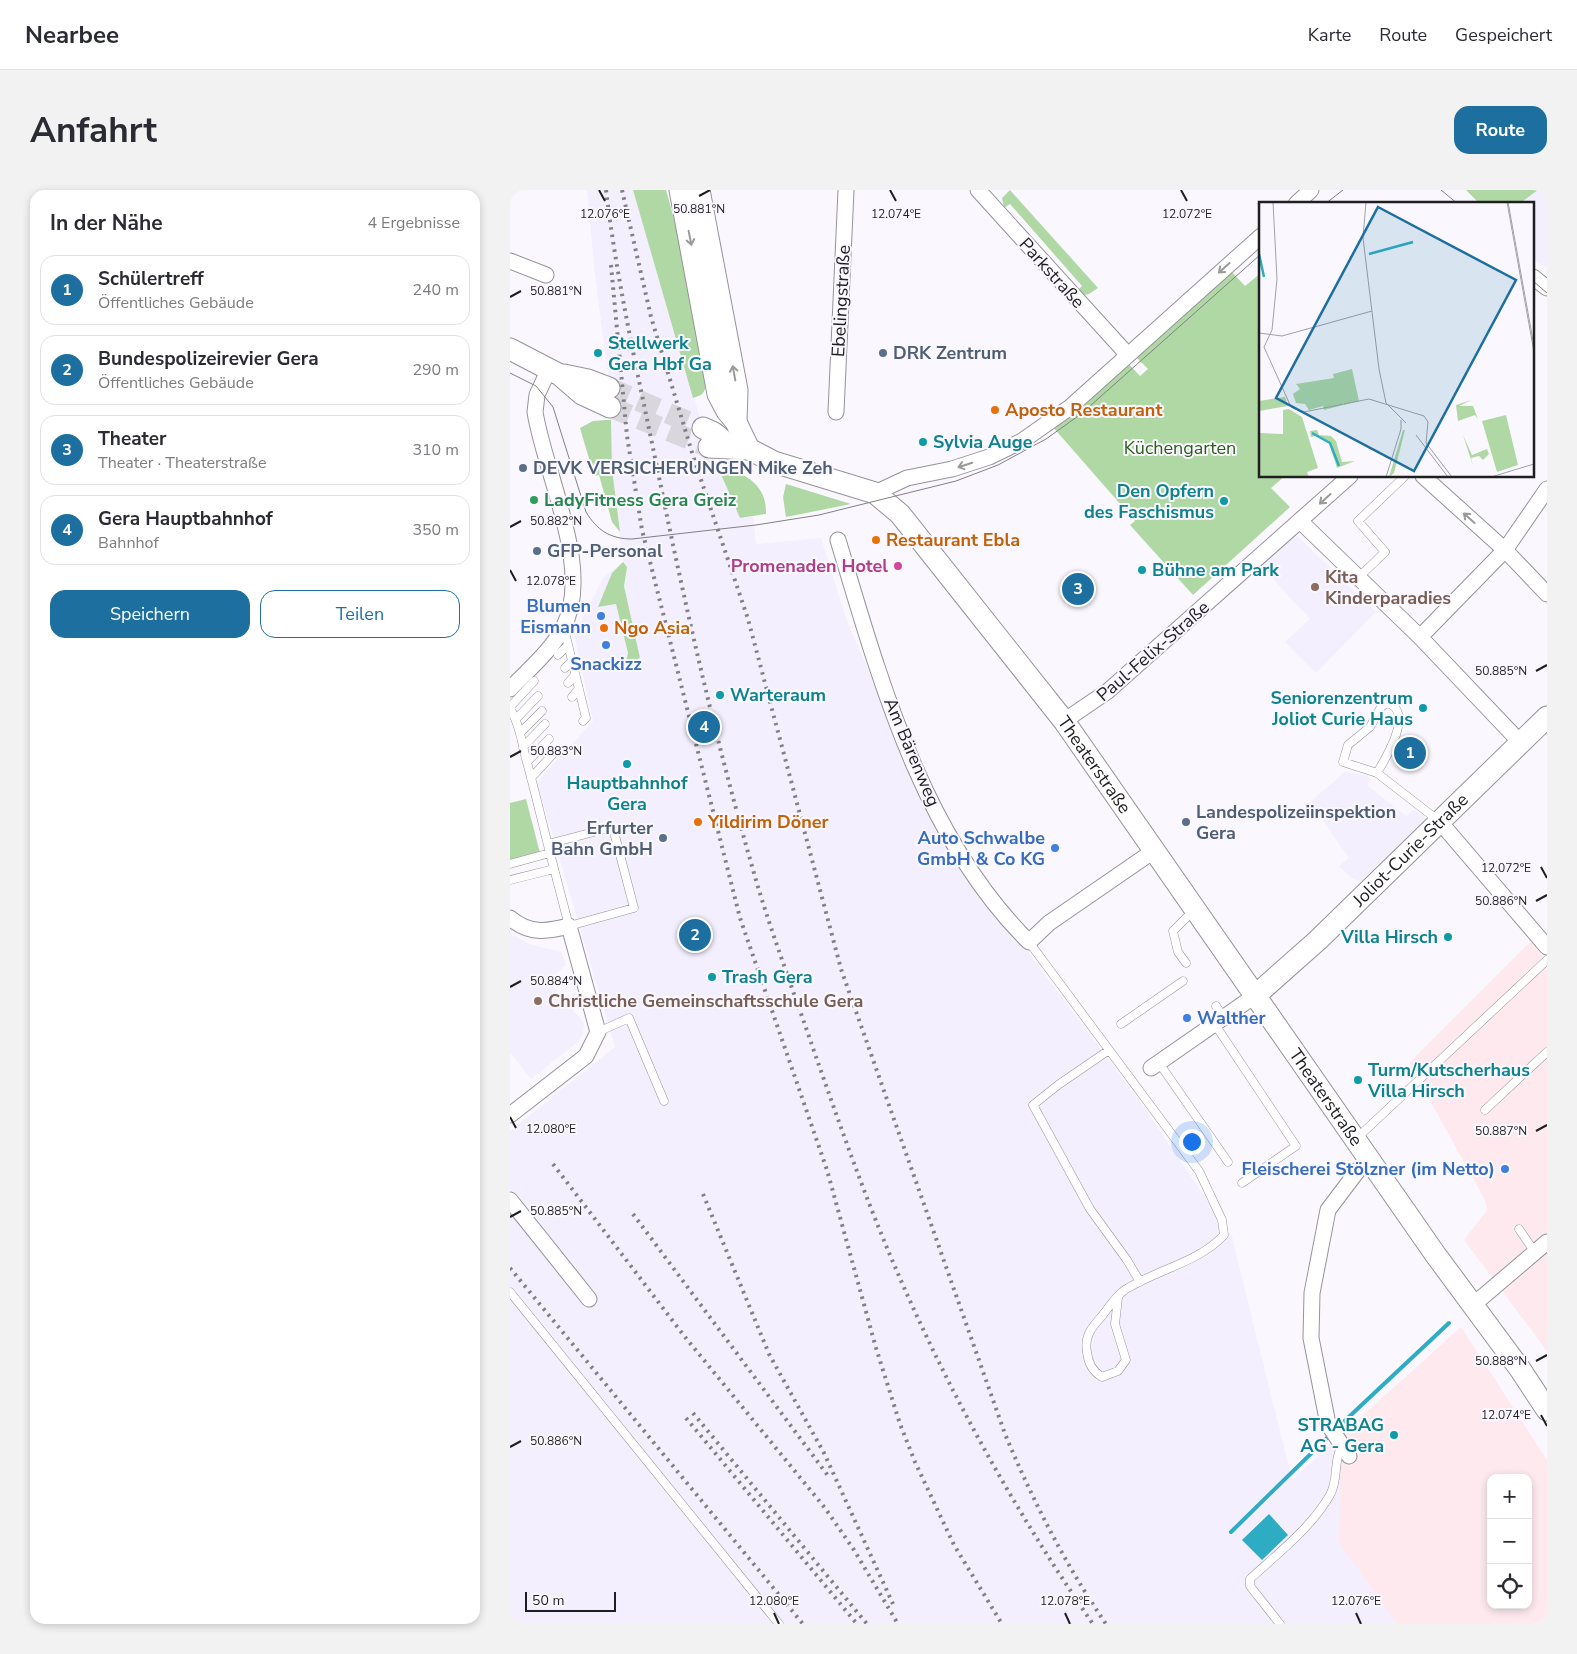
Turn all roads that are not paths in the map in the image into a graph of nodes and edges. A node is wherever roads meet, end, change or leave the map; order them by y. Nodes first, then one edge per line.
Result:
1 (680, 190) edge
2 (699, 190) edge
3 (846, 190) edge
4 (978, 190) edge
5 (1311, 190) edge
6 (1298, 202) edge
7 (1259, 238) edge
8 (510, 261) edge
9 (546, 275) dead end
10 (1534, 278) edge
11 (1547, 288) edge
12 (510, 348) edge
13 (1123, 357) junction
14 (554, 372) junction
15 (609, 397) tunnel mouth
16 (836, 412) dead end
17 (736, 422) junction
18 (706, 438) tunnel mouth
19 (740, 448) junction
20 (1348, 478) edge
21 (1403, 478) edge
22 (1425, 478) edge
23 (1547, 489) edge
24 (875, 493) junction
25 (1300, 521) junction
26 (838, 540) dead end
27 (1505, 550) junction
28 (1359, 577) junction
29 (1547, 594) edge
30 (564, 626) junction
31 (1420, 637) junction
32 (568, 645) junction
33 (558, 655) dead end
34 (572, 661) junction
35 (565, 668) dead end
36 (575, 675) junction
37 (534, 681) dead end
38 (568, 683) dead end
39 (510, 688) edge
40 (579, 689) junction
41 (538, 696) dead end
42 (572, 696) dead end
43 (582, 704) junction
44 (510, 707) edge
45 (542, 710) dead end
46 (576, 711) dead end
47 (1547, 717) edge
48 (516, 718) junction
49 (583, 720) dead end
50 (1064, 721) junction
51 (545, 724) dead end
52 (520, 733) junction
53 (549, 739) dead end
54 (1521, 743) junction
55 (523, 747) junction
56 (553, 754) dead end
57 (527, 762) junction
58 (1377, 773) junction
59 (531, 778) junction
60 (1440, 822) junction
61 (548, 844) junction
62 (1155, 850) junction
63 (550, 853) junction
64 (510, 864) edge
65 (554, 869) junction
66 (510, 880) edge
67 (1196, 908) junction
68 (510, 918) edge
69 (569, 926) junction
70 (1029, 942) junction
71 (1547, 947) edge
72 (1547, 960) edge
73 (1186, 963) dead end
74 (1183, 981) dead end
75 (1256, 995) junction
76 (1218, 1015) junction
77 (1121, 1024) dead end
78 (598, 1032) junction
79 (1109, 1050) junction
80 (1547, 1052) edge
81 (1155, 1065) joint
82 (664, 1101) dead end
83 (1485, 1110) dead end
84 (510, 1115) edge
85 (1356, 1139) junction
86 (1370, 1161) junction
87 (1228, 1162) dead end
88 (1242, 1182) dead end
89 (510, 1200) edge
90 (1519, 1228) dead end
91 (1547, 1242) edge
92 (1534, 1251) junction
93 (1140, 1282) junction
94 (510, 1292) edge
95 (1118, 1298) junction
96 (589, 1299) dead end
97 (1473, 1305) junction
98 (1547, 1410) edge
99 (1343, 1448) joint
100 (779, 1624) edge
101 (1280, 1624) edge

1 -> 17 main road
17 -> 2 main road
3 - 16 street, Ebelingstraße
4 - 13 street, Parkstraße
5 - 6 street
7 -> 13 street
8 - 9 street
10 - 11 street
12 - 14 main road
13 -> 24 street
14 - 15 main road
14 - 30 street
17 - 19 main road
18 - 19 main road
19 - 24 main road, Theaterstraße
20 -> 25 street, Paul-Felix-Straße
21 - 28 lane
27 -> 22 street
23 - 27 street
24 - 50 main road, Theaterstraße
25 - 28 street
25 - 50 street, Paul-Felix-Straße
26 - 70 street, Am Bärenweg
27 - 29 street
27 - 31 street
28 - 31 street
30 - 32 lane
30 - 39 street
31 - 54 street
32 - 33 lane
32 - 34 lane
34 - 35 lane
34 - 36 lane
36 - 38 lane
36 - 40 lane
37 - 44 lane
40 - 42 lane
40 - 43 lane
41 - 48 lane
43 - 46 lane
43 - 49 lane
44 - 48 lane
45 - 52 lane
47 - 54 main road, Joliot-Curie-Straße
48 - 52 lane
50 - 62 main road, Theaterstraße
51 - 55 lane
52 - 55 lane
53 - 57 lane
54 - 60 main road, Joliot-Curie-Straße
55 - 57 lane
56 - 59 lane
57 - 59 lane
58 - 58 lane
58 - 60 lane
59 - 61 lane
60 - 71 street
60 - 75 main road, Joliot-Curie-Straße
61 - 63 lane
61 - 69 lane
62 - 67 main road, Theaterstraße
62 - 70 street
63 - 64 lane
63 - 65 lane
65 - 66 lane
65 - 69 lane
67 - 73 lane
67 - 75 main road, Theaterstraße
68 - 69 street
69 - 78 street
70 - 79 lane
72 - 85 lane
74 - 77 lane
75 - 76 street, Joliot-Curie-Straße
75 - 85 main road, Theaterstraße
76 - 81 street, Joliot-Curie-Straße
76 - 88 lane
78 - 82 lane
78 - 84 street
79 - 93 lane
79 - 93 lane
80 - 83 lane
81 - 87 lane
85 - 86 main road, Theaterstraße
86 - 97 main road, Theaterstraße
86 - 99 street, Theaterstraße
89 - 96 street
90 - 92 lane
91 - 92 street
92 - 97 street
93 - 95 lane
94 - 100 lane
95 - 95 lane
97 - 98 main road, Theaterstraße
99 - 101 lane

